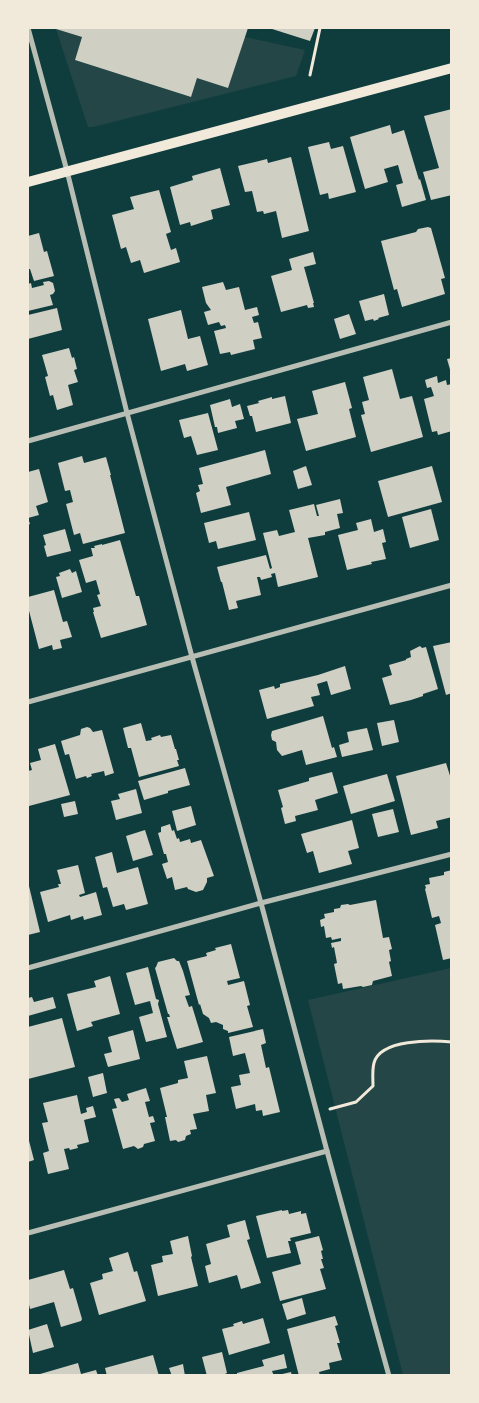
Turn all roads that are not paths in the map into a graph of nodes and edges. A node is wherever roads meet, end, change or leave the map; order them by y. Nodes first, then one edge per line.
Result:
1 (28, 28) edge
2 (452, 68) edge
3 (67, 171) junction
4 (28, 182) edge
5 (452, 322) edge
6 (126, 413) junction
7 (28, 441) edge
8 (452, 584) edge
9 (192, 657) junction
10 (28, 702) edge
11 (452, 854) edge
12 (261, 903) junction
13 (28, 968) edge
14 (327, 1151) junction
15 (28, 1233) edge
16 (389, 1376) edge

1 - 3 street
2 - 3 main road
3 - 4 main road
3 - 6 street
5 - 6 street
6 - 7 street
6 - 9 street
8 - 9 street
9 - 10 street
9 - 12 street
11 - 12 street
12 - 13 street
12 - 14 street
14 - 15 street
14 - 16 street

